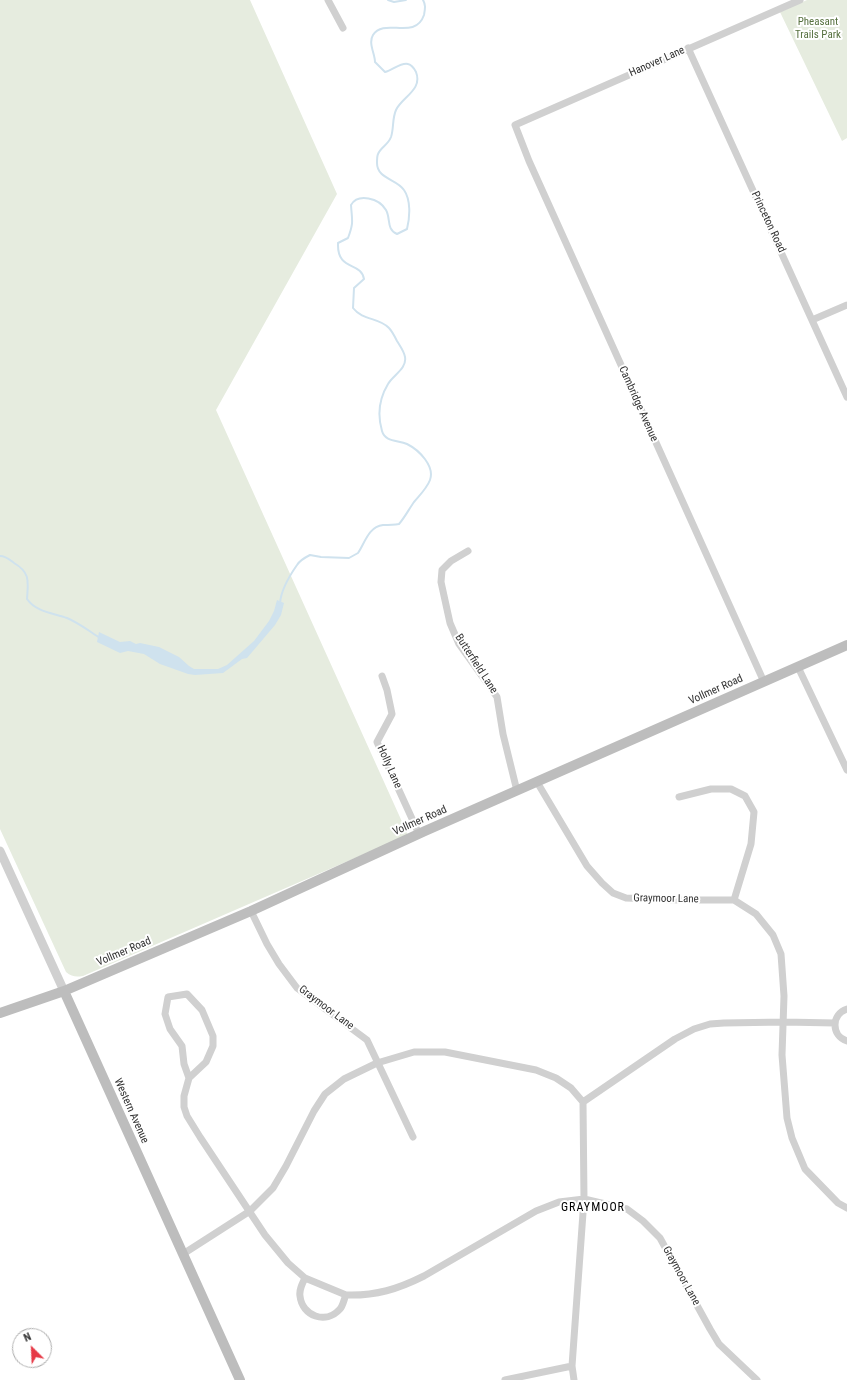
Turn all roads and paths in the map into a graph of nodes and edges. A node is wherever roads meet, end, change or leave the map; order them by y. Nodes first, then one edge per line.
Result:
1 (328, 0) edge
2 (800, 0) edge
3 (343, 28) dead end
4 (688, 48) junction
5 (514, 124) joint
6 (847, 305) edge
7 (812, 320) junction
8 (847, 397) edge
9 (468, 550) dead end
10 (847, 645) edge
11 (798, 667) junction
12 (382, 676) dead end
13 (764, 682) junction
14 (847, 770) edge
15 (537, 782) junction
16 (517, 791) junction
17 (679, 797) dead end
18 (419, 834) junction
19 (0, 851) edge
20 (734, 900) junction
21 (251, 911) junction
22 (64, 991) junction
23 (847, 1009) edge
24 (0, 1013) edge
25 (784, 1022) junction
26 (834, 1023) junction
27 (847, 1041) edge
28 (377, 1063) junction
29 (189, 1078) junction
30 (583, 1102) junction
31 (412, 1137) dead end
32 (584, 1200) junction
33 (847, 1208) edge
34 (250, 1211) junction
35 (183, 1254) junction
36 (305, 1278) junction
37 (346, 1295) junction
38 (572, 1366) junction
39 (240, 1380) edge
40 (505, 1380) edge
41 (574, 1380) edge
42 (757, 1380) edge

1 - 3 street
2 - 4 street, Hanover Lane
4 - 5 street, Hanover Lane
4 - 7 street, Princeton Road
5 - 13 street, Cambridge Avenue
6 - 7 street
7 - 8 street, Princeton Road
9 - 16 street, Butterfield Lane
10 - 11 main road, Vollmer Road
11 - 13 main road, Vollmer Road
11 - 14 street
12 - 18 street, Holly Lane
13 - 15 main road, Vollmer Road
15 - 16 main road, Vollmer Road
15 - 20 street, Graymoor Lane
16 - 18 main road, Vollmer Road
17 - 20 street
18 - 21 main road, Vollmer Road
19 - 22 street, Western Avenue
20 - 25 street
21 - 22 main road, Vollmer Road
21 - 28 street, Graymoor Lane
22 - 24 main road, Vollmer Road
22 - 35 main road, Western Avenue
23 - 26 street
25 - 26 street
25 - 30 street
25 - 33 street
26 - 27 street
28 - 30 street
28 - 31 street, Graymoor Lane
28 - 34 street
29 - 29 street
29 - 34 street, Graymoor Lane
30 - 32 street
32 - 37 street, Graymoor Lane
32 - 38 street
32 - 42 street, Graymoor Lane
34 - 35 street
34 - 36 street, Graymoor Lane
35 - 39 main road, Western Avenue
36 - 37 street, Graymoor Lane
36 - 37 street
38 - 40 street
38 - 41 street

